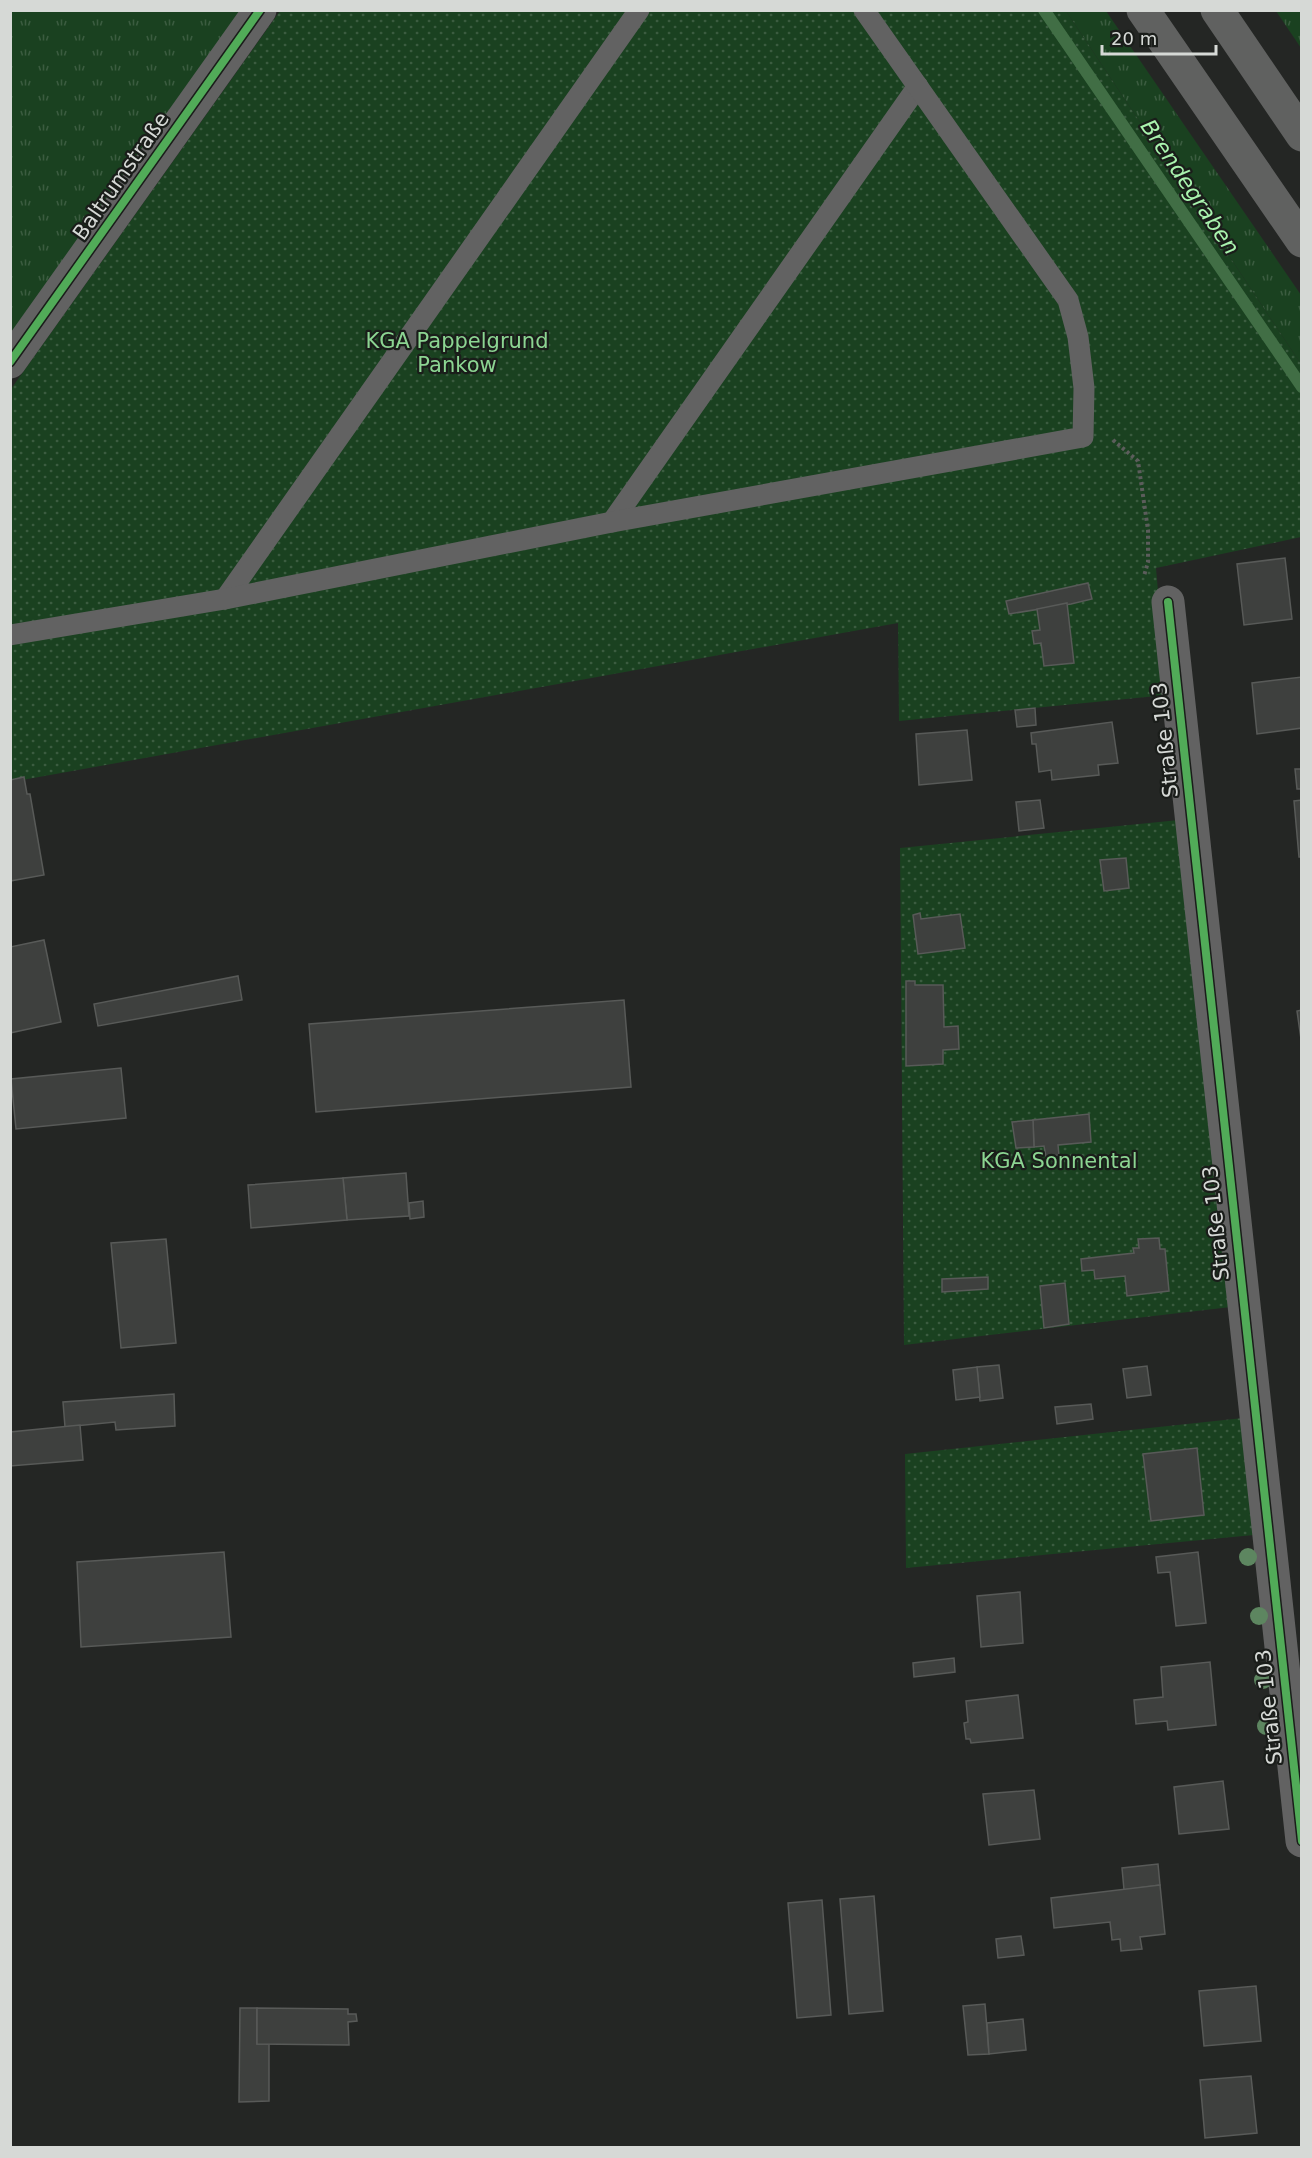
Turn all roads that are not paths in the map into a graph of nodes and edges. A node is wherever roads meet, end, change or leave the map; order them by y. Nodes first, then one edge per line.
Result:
1 (260, 10) edge
2 (639, 10) edge
3 (864, 10) edge
4 (1143, 10) edge
5 (1216, 10) edge
6 (918, 86) junction
7 (1302, 135) edge
8 (1302, 241) edge
9 (10, 362) edge
10 (612, 522) junction
11 (225, 598) junction
12 (1168, 602) dead end
13 (10, 635) edge
14 (1302, 1841) edge

1 - 9 street, Baltrumstraße
2 - 11 lane
3 - 6 lane
4 - 8 highway
5 - 7 highway
6 - 10 lane
6 - 10 lane
10 - 11 lane
11 - 13 lane
12 - 14 street, Straße 103

